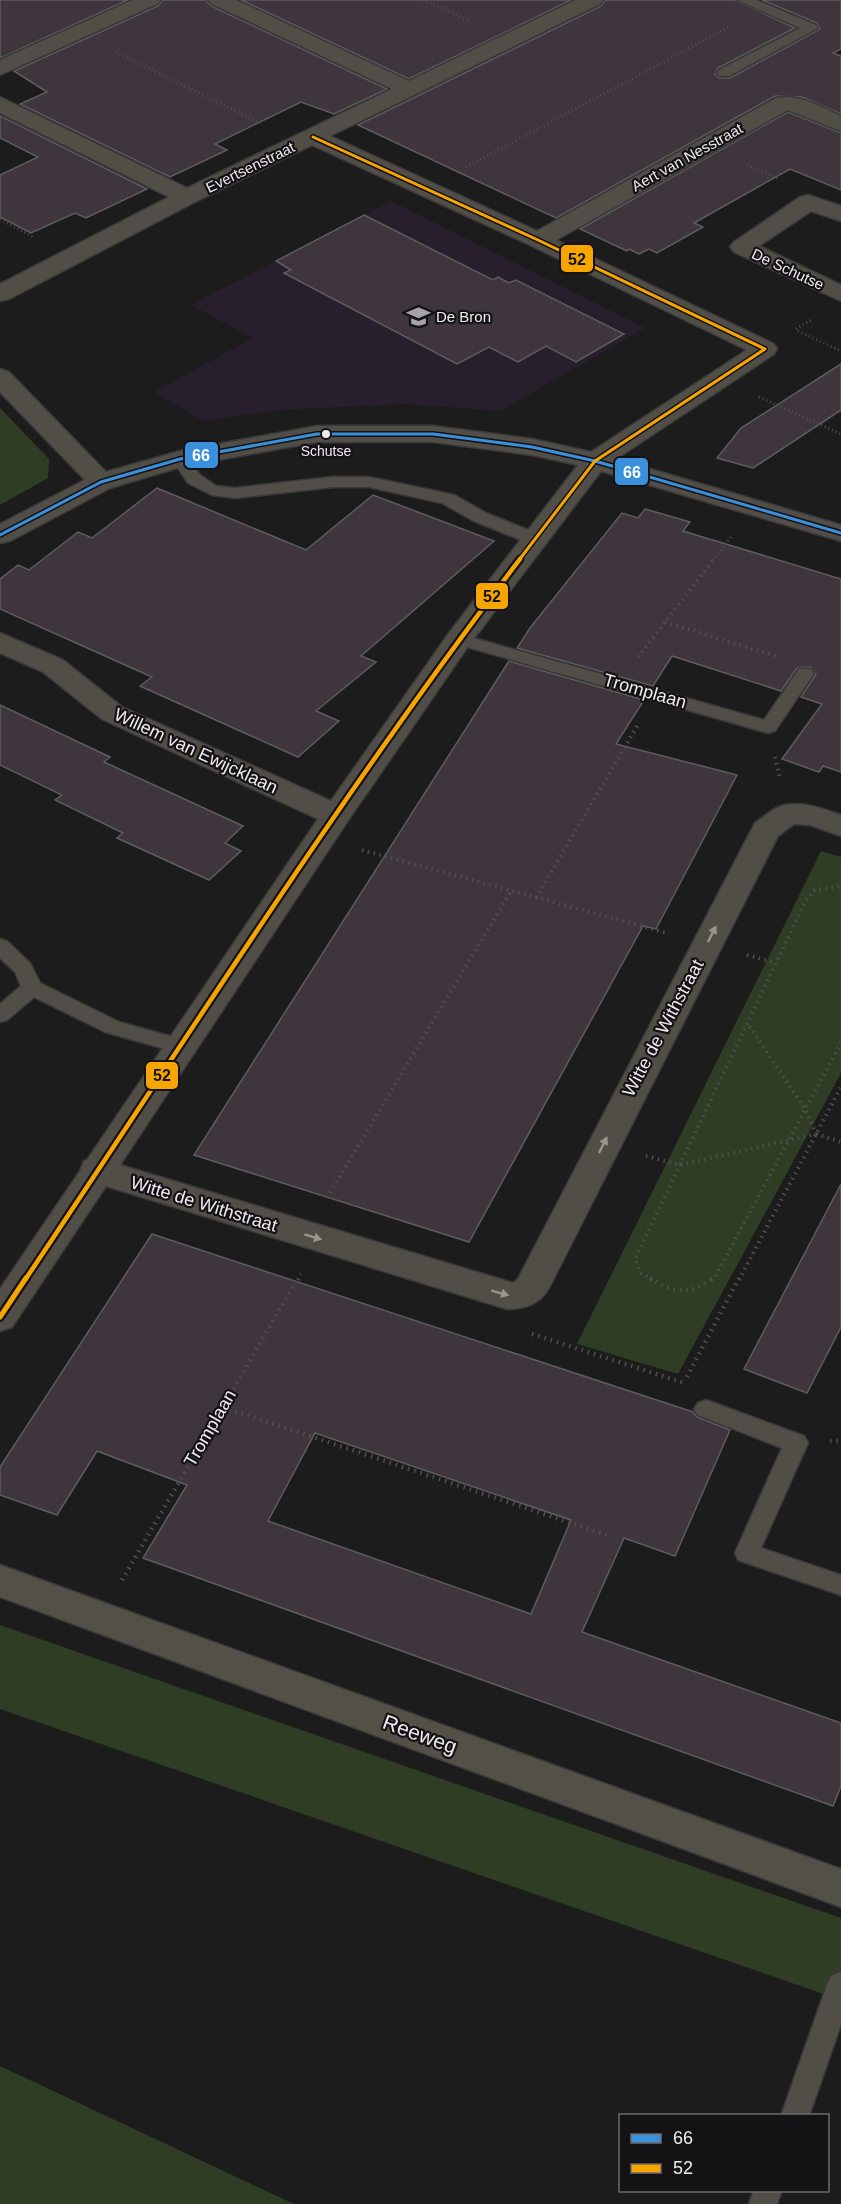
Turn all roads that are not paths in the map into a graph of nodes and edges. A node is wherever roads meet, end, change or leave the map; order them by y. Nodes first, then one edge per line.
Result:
1 (150, 0) edge
2 (219, 0) edge
3 (594, 0) edge
4 (744, 0) edge
5 (0, 68) edge
6 (724, 74) dead end
7 (409, 89) junction
8 (0, 104) edge
9 (841, 124) edge
10 (307, 140) junction
11 (187, 197) junction
12 (841, 214) edge
13 (537, 240) junction
14 (0, 294) edge
15 (841, 294) edge
16 (0, 377) edge
17 (180, 459) junction
18 (595, 461) junction
19 (101, 482) junction
20 (841, 533) edge
21 (0, 535) edge
22 (537, 540) junction
23 (459, 639) junction
24 (0, 642) edge
25 (805, 673) dead end
26 (841, 825) edge
27 (328, 827) junction
28 (0, 946) edge
29 (32, 988) junction
30 (0, 1015) edge
31 (180, 1046) junction
32 (96, 1170) junction
33 (0, 1317) edge
34 (706, 1409) road end
35 (0, 1581) edge
36 (841, 1585) edge
37 (841, 1888) edge
38 (841, 1985) edge
39 (795, 2114) edge

1 - 5 street
2 - 7 street
3 - 7 street, Evertsenstraat
4 - 6 lane
7 - 10 street, Evertsenstraat
8 - 11 street, Evertsenstraat
9 - 13 street, Aert van Nesstraat
10 - 11 street, Evertsenstraat
10 - 13 street
11 - 14 street, Evertsenstraat
12 - 15 street, De Schutse
13 - 18 street
16 - 19 street
17 - 18 street
17 - 19 street
17 - 22 lane
18 - 20 street
18 - 22 street
19 - 21 street
22 - 23 street
23 - 25 lane, Tromplaan
23 - 27 street
24 - 27 street, Willem van Ewijcklaan
32 -> 26 street, Witte de Withstraat
27 - 31 street
28 - 29 lane
29 - 30 lane
29 - 31 lane
31 - 32 street
32 - 33 street
34 - 36 lane
35 - 37 main road, Reeweg
38 - 39 lane

